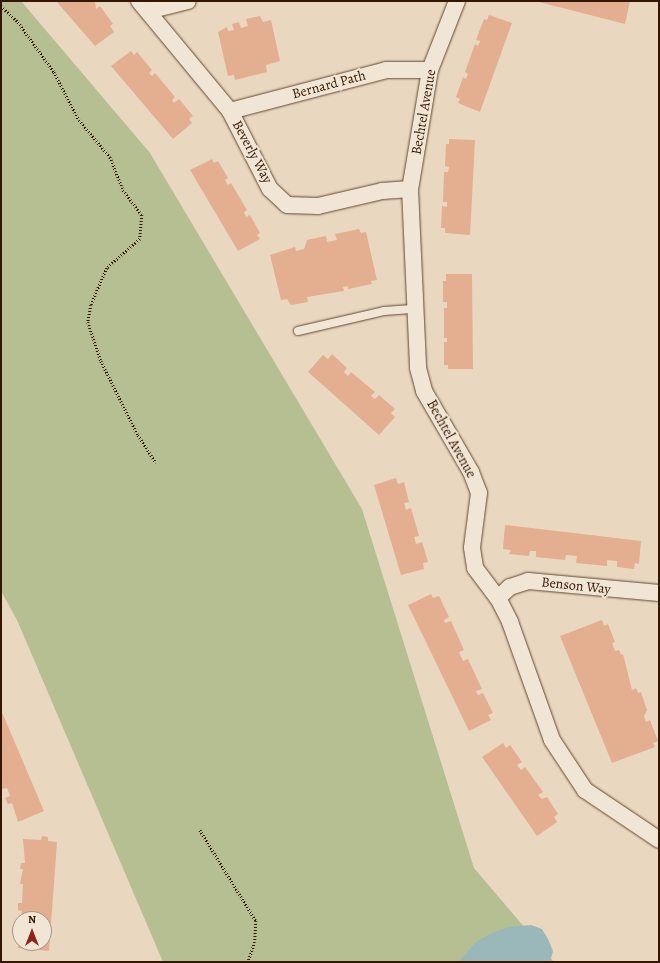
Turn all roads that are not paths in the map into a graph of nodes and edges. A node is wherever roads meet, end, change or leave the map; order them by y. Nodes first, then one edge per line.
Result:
1 (188, 1) edge
2 (457, 1) edge
3 (144, 6) edge
4 (430, 70) junction
5 (230, 111) junction
6 (410, 188) junction
7 (415, 309) junction
8 (298, 331) dead end
9 (659, 593) edge
10 (498, 598) junction
11 (659, 840) edge

1 - 3 street
2 - 4 street, Bechtel Avenue
3 - 5 street, Beverly Way
4 - 5 street, Bernard Path
4 - 6 street, Bechtel Avenue
5 - 6 street, Beverly Way
6 - 7 street, Bechtel Avenue
7 - 8 lane
7 - 10 street, Bechtel Avenue
9 - 10 street, Benson Way
10 - 11 street, Bechtel Avenue

